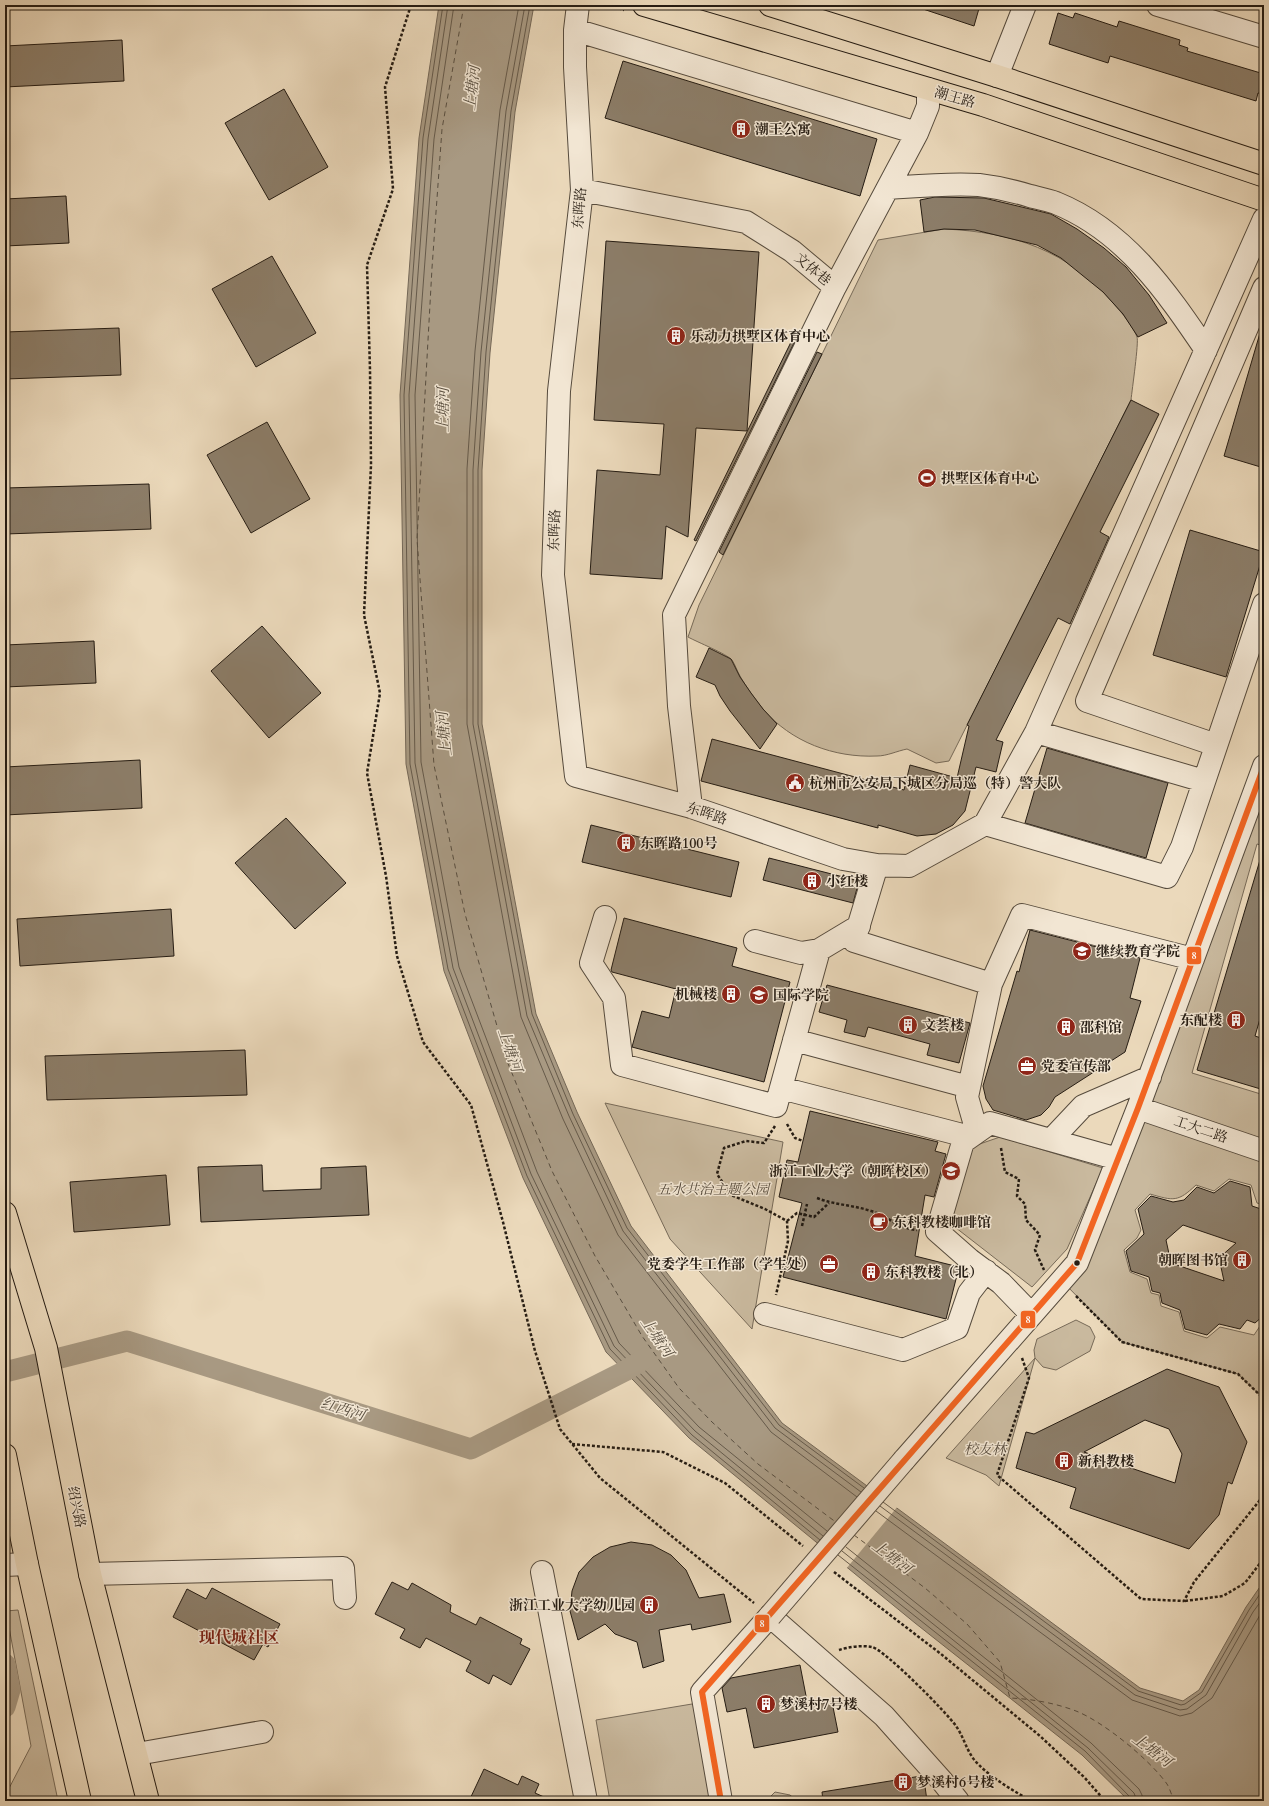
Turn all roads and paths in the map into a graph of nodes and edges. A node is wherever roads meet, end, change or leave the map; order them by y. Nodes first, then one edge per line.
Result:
1 (411, 5) edge
2 (578, 5) edge
3 (644, 5) edge
4 (770, 5) edge
5 (1025, 5) edge
6 (1158, 5) edge
7 (575, 30) junction
8 (1264, 37) edge
9 (997, 76) junction
10 (928, 89) junction
11 (917, 133) junction
12 (1264, 164) edge
13 (888, 188) junction
14 (582, 190) junction
15 (1264, 200) edge
16 (1264, 219) edge
17 (1240, 274) junction
18 (1264, 282) edge
19 (835, 287) junction
20 (1264, 288) edge
21 (1206, 350) junction
22 (1264, 604) edge
23 (1036, 732) junction
24 (1216, 745) junction
25 (1264, 766) edge
26 (1204, 781) junction
27 (1259, 798) edge
28 (691, 807) junction
29 (984, 824) junction
30 (877, 865) junction
31 (604, 917) dead end
32 (859, 926) junction
33 (755, 941) dead end
34 (819, 950) junction
35 (1193, 959) junction
36 (991, 984) junction
37 (794, 1040) junction
38 (1150, 1077) junction
39 (969, 1087) junction
40 (778, 1097) junction
41 (1138, 1108) junction
42 (1000, 1126) junction
43 (974, 1134) junction
44 (1051, 1140) junction
45 (803, 1141) dead end
46 (1264, 1151) edge
47 (1118, 1159) junction
48 (817, 1198) dead end
49 (829, 1203) junction
50 (807, 1204) dead end
51 (5, 1213) edge
52 (805, 1215) junction
53 (787, 1221) junction
54 (802, 1226) dead end
55 (937, 1231) junction
56 (986, 1271) junction
57 (1056, 1286) junction
58 (1031, 1314) junction
59 (769, 1315) joint
60 (1013, 1335) junction
61 (1264, 1399) edge
62 (572, 1444) junction
63 (5, 1455) edge
64 (1264, 1491) edge
65 (808, 1550) dead end
66 (1264, 1558) edge
67 (27, 1564) junction
68 (5, 1565) edge
69 (831, 1570) dead end
70 (542, 1572) dead end
71 (90, 1574) junction
72 (345, 1598) dead end
73 (1184, 1601) junction
74 (770, 1616) junction
75 (817, 1657) junction
76 (262, 1732) dead end
77 (137, 1754) junction
78 (80, 1801) edge
79 (148, 1801) edge
80 (586, 1801) edge
81 (721, 1801) edge
82 (958, 1801) edge
83 (1032, 1801) edge
84 (1105, 1801) edge

1 - 62 path
2 - 7 street, 东晖路
3 - 10 main road, 潮王路
4 - 9 main road
5 - 9 street
6 - 8 street
7 - 11 street
7 - 14 street, 东晖路
9 - 12 main road
10 - 11 street, 文体巷
10 - 15 main road, 潮王路
11 - 13 street, 文体巷
13 - 19 street, 文体巷
13 - 21 street
14 - 19 street, 文体巷
14 - 28 street, 东晖路
16 - 17 street
17 - 18 street
17 - 21 street
19 - 28 street
20 - 24 street
21 - 23 street
22 - 24 street
23 - 26 street
23 - 29 street
24 - 26 street
25 - 27 street
26 - 29 street
27 - 35 street
28 - 30 street, 东晖路
29 - 30 street, 东晖路
30 - 32 street
31 - 40 street
32 - 34 street
32 - 36 street
33 - 34 street
34 - 37 street
35 - 36 street
35 - 38 street
36 - 39 street
37 - 39 street
37 - 40 street
38 - 41 street
38 - 44 street
39 - 43 street
40 - 43 street
40 - 45 path
40 - 53 path
41 - 46 street, 工大二路
41 - 47 street
42 - 43 street
42 - 44 street
42 - 57 path
43 - 55 street
44 - 47 street
47 - 57 street
48 - 49 path
49 - 52 path
49 - 55 path
50 - 52 path
51 - 71 main road, 绍兴路
52 - 53 path
52 - 54 path
53 - 59 path
55 - 56 street
56 - 58 street
56 - 59 street
57 - 58 street
57 - 61 path
58 - 60 street
60 - 73 path
60 - 74 street, bridge
62 - 65 path
62 - 74 path
63 - 67 main road
64 - 73 path
66 - 73 path
67 - 68 street
67 - 78 main road
69 - 84 path
70 - 80 street
71 - 72 street
71 - 77 main road, 绍兴路
74 - 75 street
74 - 81 street
75 - 82 street
75 - 83 path
76 - 77 street
77 - 79 main road, 绍兴路

